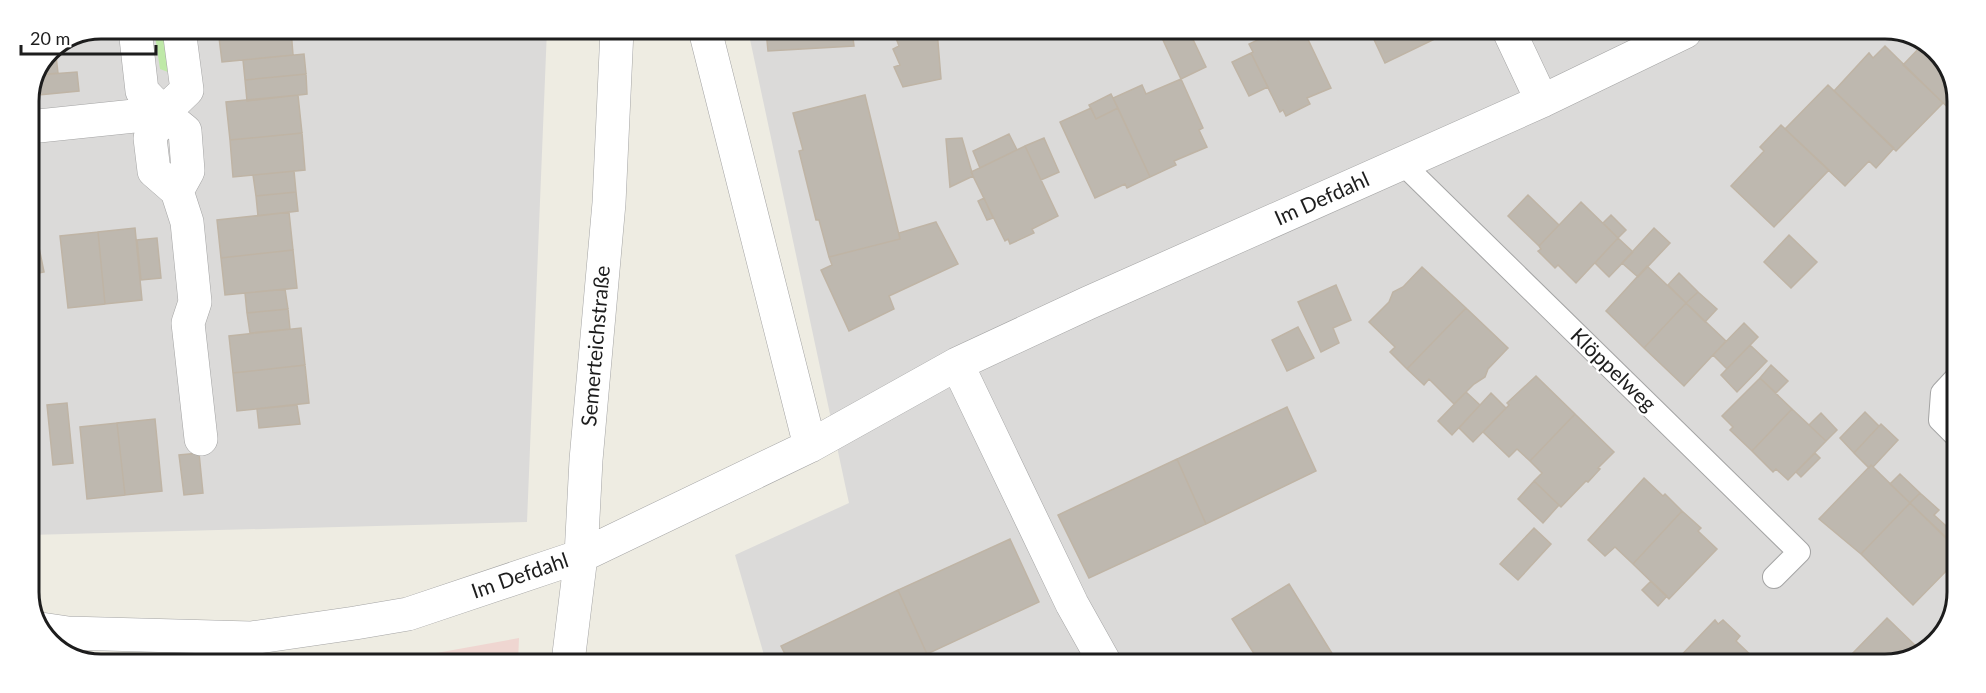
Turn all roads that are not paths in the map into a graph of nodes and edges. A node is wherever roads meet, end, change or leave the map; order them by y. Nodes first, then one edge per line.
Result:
1 (136, 39) edge
2 (181, 39) edge
3 (617, 39) edge
4 (707, 39) edge
5 (1513, 39) edge
6 (1670, 39) edge
7 (1542, 101) junction
8 (163, 113) junction
9 (39, 126) edge
10 (1402, 163) junction
11 (957, 364) junction
12 (1947, 388) edge
13 (1947, 427) edge
14 (201, 439) dead end
15 (810, 446) junction
16 (581, 556) junction
17 (1774, 577) dead end
18 (53, 631) edge
19 (569, 654) edge
20 (1100, 654) edge

1 - 8 street
2 - 8 street
3 - 16 street, Semerteichstraße
4 - 15 street
5 - 7 street
6 - 7 street, Im Defdahl
7 - 10 street, Im Defdahl
8 - 9 street
8 - 14 street
10 - 11 street, Im Defdahl
10 - 17 lane, Klöppelweg
11 - 15 street, Im Defdahl
11 - 20 street
12 - 13 lane
15 - 16 street, Im Defdahl
16 - 18 street, Im Defdahl
16 - 19 street, Semerteichstraße

